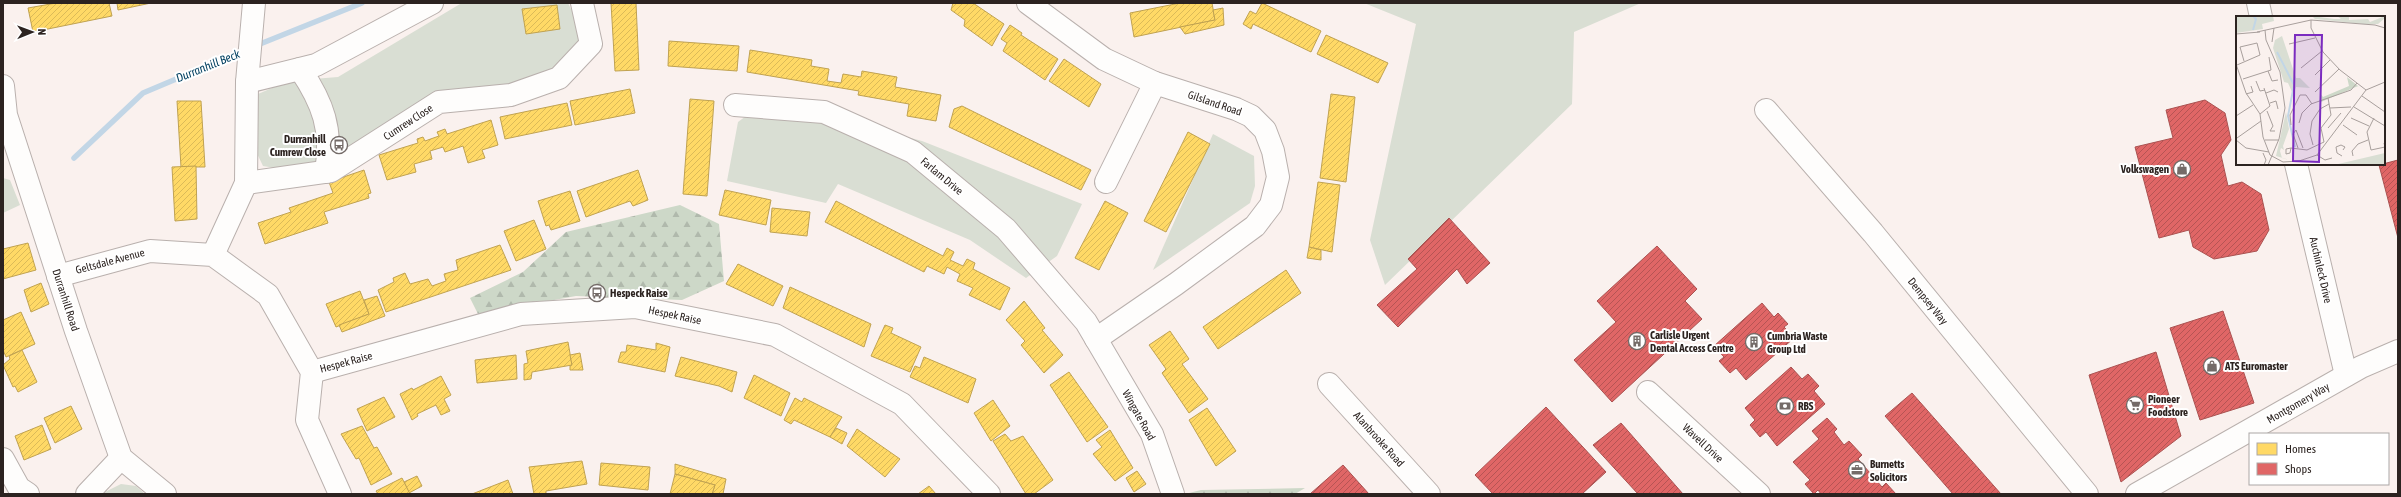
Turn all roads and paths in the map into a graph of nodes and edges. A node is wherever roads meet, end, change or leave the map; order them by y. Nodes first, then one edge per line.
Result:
1 (254, 3) edge
2 (432, 3) edge
3 (582, 3) edge
4 (1028, 3) edge
5 (2258, 3) edge
6 (2261, 16) edge
7 (300, 69) junction
8 (247, 82) junction
9 (1155, 83) junction
10 (3, 86) edge
11 (735, 105) dead end
12 (1766, 110) dead end
13 (10, 151) edge
14 (2296, 165) edge
15 (326, 172) junction
16 (1106, 182) dead end
17 (246, 183) junction
18 (213, 255) junction
19 (58, 276) junction
20 (1096, 339) junction
21 (2398, 351) edge
22 (312, 372) junction
23 (2346, 375) junction
24 (1329, 384) dead end
25 (1648, 392) dead end
26 (121, 458) junction
27 (3, 459) edge
28 (28, 494) edge
29 (87, 494) edge
30 (165, 494) edge
31 (340, 494) edge
32 (989, 494) edge
33 (1173, 494) edge
34 (1429, 494) edge
35 (1759, 494) edge
36 (2087, 494) edge
37 (2137, 494) edge

1 - 8 street
2 - 7 street
3 - 15 street, Cumrew Close
4 - 9 street, Gilsland Road
5 - 6 street
7 - 8 street
7 - 15 street
8 - 17 street
9 - 16 street
9 - 20 street, Gilsland Road
10 - 13 street, Durranhill Road
11 - 20 street, Farlam Drive
12 - 36 street, Dempsey Way
13 - 19 street, Durranhill Road
14 - 23 street, Auchinleck Drive
15 - 17 street, Cumrew Close
17 - 18 street
18 - 19 street, Geltsdale Avenue
18 - 22 street
19 - 26 street, Durranhill Road
20 - 33 street, Wingate Road
21 - 23 street, Montgomery Way
22 - 31 street
22 - 32 street, Hespek Raise
23 - 37 street, Montgomery Way
24 - 34 street, Alanbrooke Road
25 - 35 street, Wavell Drive
26 - 29 street
26 - 30 street
27 - 28 street

